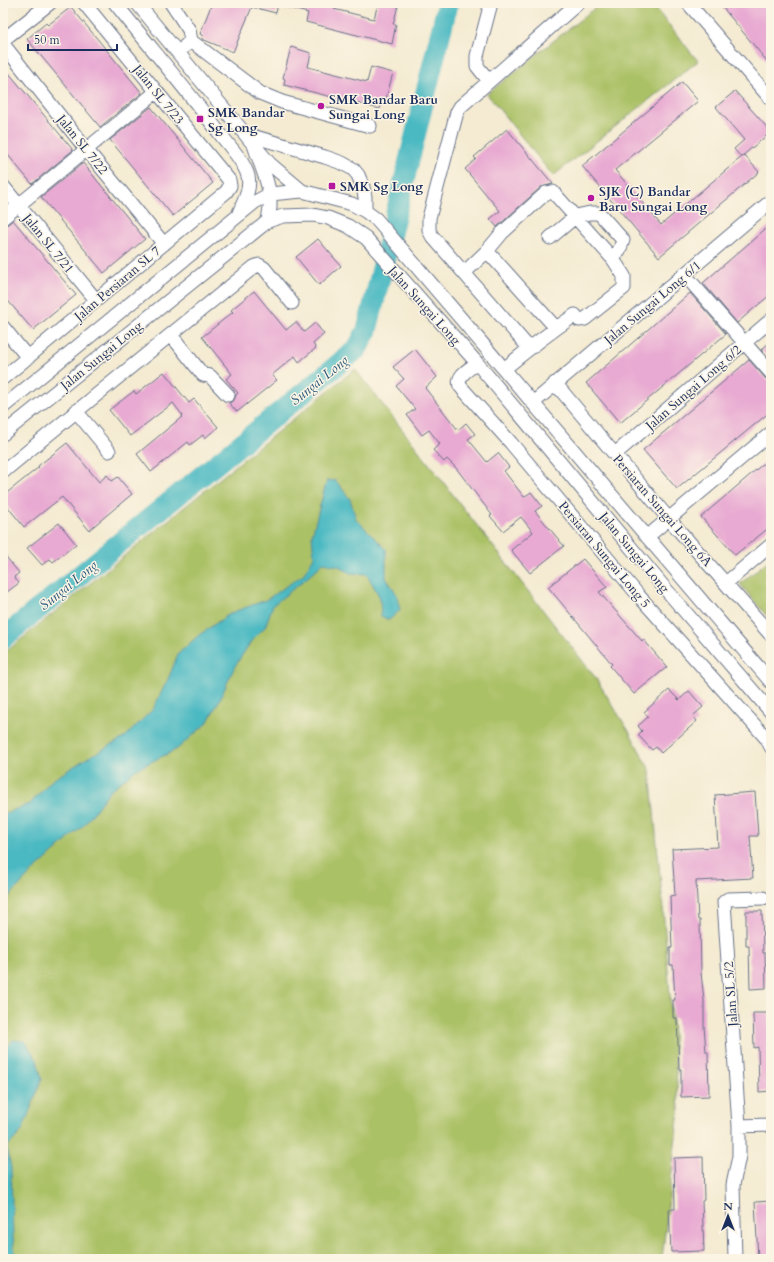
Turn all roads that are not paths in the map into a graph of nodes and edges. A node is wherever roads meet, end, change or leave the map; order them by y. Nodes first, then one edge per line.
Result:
1 (50, 3) edge
2 (84, 3) edge
3 (115, 3) edge
4 (137, 3) edge
5 (171, 3) edge
6 (491, 3) edge
7 (578, 3) edge
8 (688, 3) edge
9 (3, 40) edge
10 (191, 41) junction
11 (3, 44) edge
12 (178, 52) junction
13 (489, 81) junction
14 (768, 91) edge
15 (156, 92) junction
16 (370, 126) dead end
17 (245, 134) junction
18 (254, 145) junction
19 (86, 149) junction
20 (3, 186) edge
21 (230, 186) joint
22 (302, 191) junction
23 (270, 194) junction
24 (771, 202) edge
25 (19, 206) junction
26 (365, 210) junction
27 (238, 215) junction
28 (576, 216) junction
29 (3, 218) edge
30 (268, 221) junction
31 (550, 238) dead end
32 (164, 244) junction
33 (487, 251) junction
34 (612, 258) junction
35 (464, 273) junction
36 (684, 274) junction
37 (96, 300) junction
38 (292, 303) dead end
39 (771, 320) edge
40 (3, 327) edge
41 (556, 328) junction
42 (171, 335) junction
43 (745, 342) junction
44 (529, 348) junction
45 (28, 358) junction
46 (477, 363) junction
47 (504, 369) junction
48 (771, 373) edge
49 (3, 378) edge
50 (556, 383) junction
51 (228, 395) dead end
52 (533, 403) junction
53 (3, 407) edge
54 (76, 411) junction
55 (771, 433) edge
56 (3, 434) edge
57 (109, 451) dead end
58 (615, 454) junction
59 (3, 472) edge
60 (668, 518) junction
61 (647, 537) junction
62 (771, 545) edge
63 (726, 583) junction
64 (771, 635) edge
65 (771, 682) edge
66 (771, 712) edge
67 (771, 746) edge
68 (763, 898) dead end
69 (771, 1125) edge
70 (740, 1126) junction
71 (735, 1259) edge

1 - 9 street
2 - 15 street, Jalan SL 7/23
3 - 27 street
4 - 12 street
5 - 10 street
6 - 13 street
7 - 13 street
8 - 14 street
10 - 12 street
10 - 16 street
11 - 19 street, Jalan SL 7/22
12 - 17 street
13 - 35 street
15 - 19 street
15 - 21 street, Jalan SL 7/23
17 - 18 street
17 - 26 street
18 - 22 street
18 - 23 street
19 - 25 street
19 - 32 street, Jalan SL 7/22
20 - 25 street, Jalan SL 7/21
21 - 32 street, Jalan Persiaran SL 7
22 - 23 street, Jalan Sungai Long
22 - 26 street, Jalan Sungai Long
23 - 27 street, Jalan Sungai Long
23 - 30 street
24 - 36 street, Jalan Sungai Long 6/1
25 - 29 street
25 - 37 street, Jalan SL 7/21
26 - 47 street, Jalan Sungai Long
27 - 53 street, Jalan Sungai Long
28 - 31 street
28 - 33 street
28 - 34 street
28 - 34 street
30 - 46 street, Jalan Sungai Long
30 - 56 street, Jalan Sungai Long
32 - 37 street, Jalan Persiaran SL 7
33 - 35 street
33 - 41 street
34 - 41 street
35 - 44 street
36 - 43 street
36 - 50 street, Jalan Sungai Long 6/1
37 - 45 street, Jalan Persiaran SL 7
38 - 42 street
39 - 43 street, Jalan Sungai Long 6/2
40 - 45 street
41 - 44 street
42 - 51 street
42 - 54 street
43 - 48 street
43 - 58 street, Jalan Sungai Long 6/2
44 - 47 street
45 - 49 street, Jalan Persiaran SL 7
46 - 66 street, Jalan Sungai Long
46 - 67 street, Persiaran Sungai Long 5
47 - 52 street, Jalan Sungai Long
50 - 52 street, Jalan Sungai Long 6/1
50 - 58 street, Persiaran Sungai Long 6A
52 - 61 street, Jalan Sungai Long
54 - 57 street
54 - 59 street
55 - 60 street
58 - 60 street, Persiaran Sungai Long 6A
60 - 61 street
60 - 63 street, Persiaran Sungai Long 6A
61 - 65 street, Jalan Sungai Long
62 - 63 street
63 - 64 street, Persiaran Sungai Long 6A
68 - 70 street, Jalan SL 5/2
69 - 70 street
70 - 71 street

